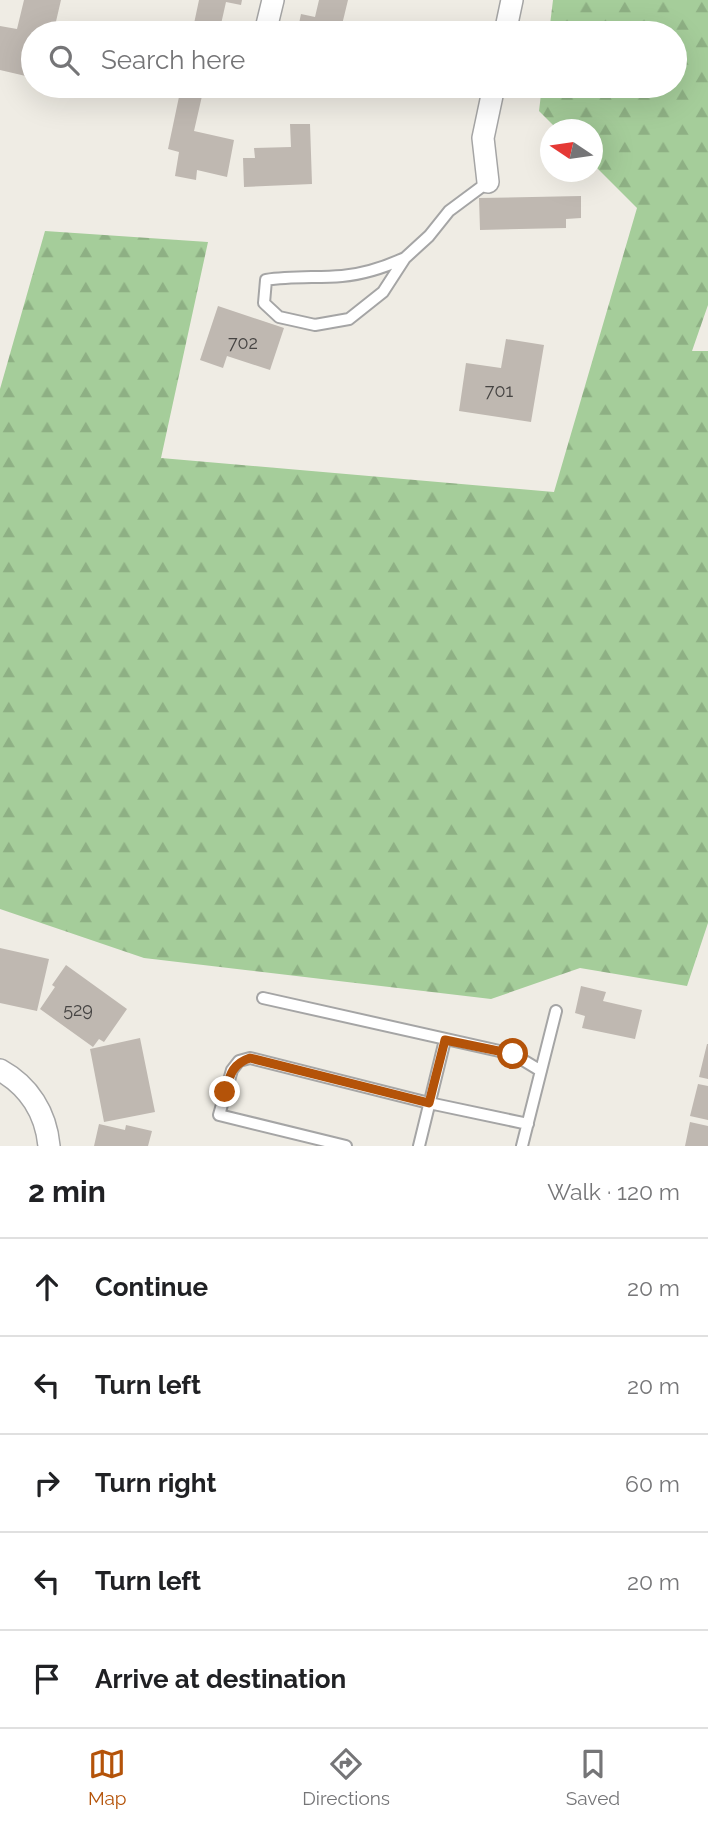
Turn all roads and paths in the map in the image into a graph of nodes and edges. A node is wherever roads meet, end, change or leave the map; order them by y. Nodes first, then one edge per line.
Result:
1 (273, 0) edge
2 (512, 0) edge
3 (268, 21) edge
4 (508, 21) edge
5 (491, 98) edge
6 (488, 182) joint
7 (405, 258) junction
8 (263, 998) dead end
9 (556, 1011) dead end
10 (445, 1040) junction
11 (0, 1070) edge
12 (541, 1071) junction
13 (429, 1103) junction
14 (528, 1124) junction
15 (49, 1146) edge
16 (346, 1146) edge
17 (419, 1146) edge
18 (522, 1146) edge

1 - 3 street
2 - 4 street
5 - 6 street
6 - 7 lane
7 - 7 lane
8 - 10 lane
9 - 12 lane
10 - 12 lane
10 - 13 lane
11 - 15 street
12 - 14 lane
13 - 14 lane
13 - 16 lane
13 - 17 lane
14 - 18 lane

